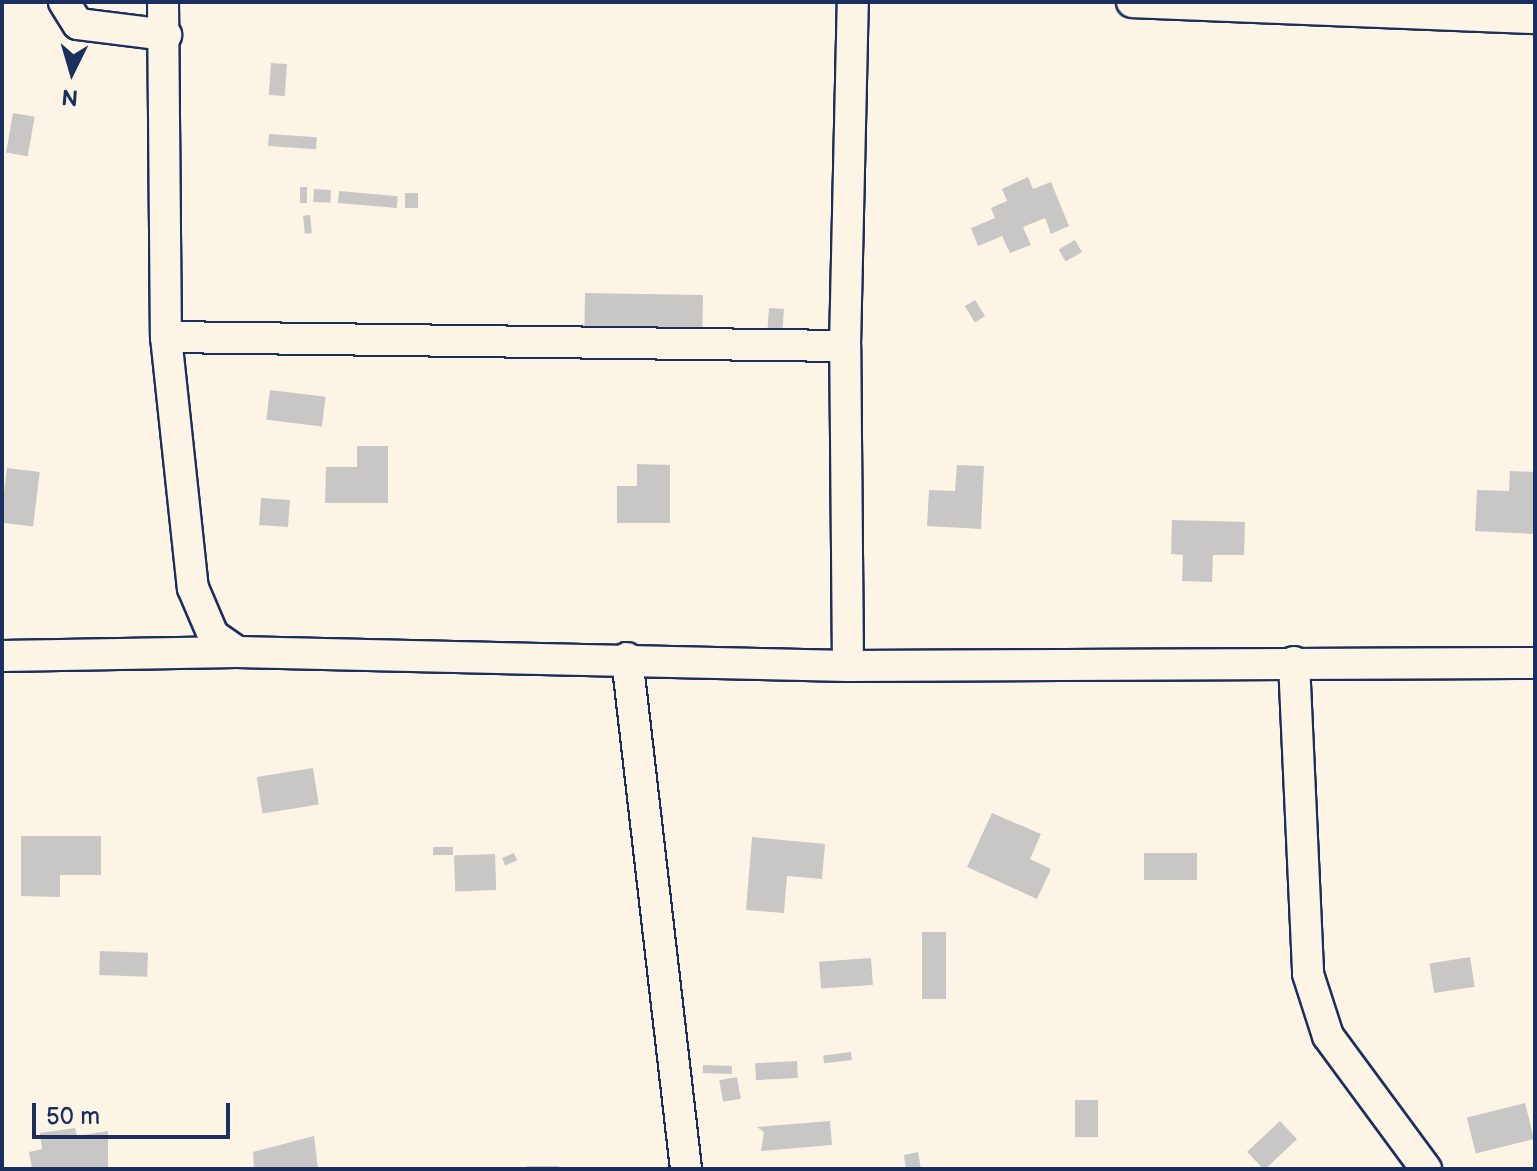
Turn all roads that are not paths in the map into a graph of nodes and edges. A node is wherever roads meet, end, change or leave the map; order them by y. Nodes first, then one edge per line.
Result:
1 (64, 2) edge
2 (163, 2) edge
3 (853, 2) edge
4 (1132, 2) edge
5 (1535, 18) edge
6 (166, 35) junction
7 (166, 337) junction
8 (845, 346) junction
9 (237, 652) junction
10 (2, 656) edge
11 (627, 658) junction
12 (1294, 662) junction
13 (1535, 663) edge
14 (848, 666) junction
15 (686, 1169) edge
16 (1426, 1169) edge

1 - 6 street
2 - 6 street
3 - 8 street
4 - 5 street
6 - 7 street
7 - 8 street
7 - 9 street
8 - 14 street
9 - 10 street
9 - 11 street
11 - 14 street
11 - 15 street
12 - 13 street
12 - 14 street
12 - 16 street

